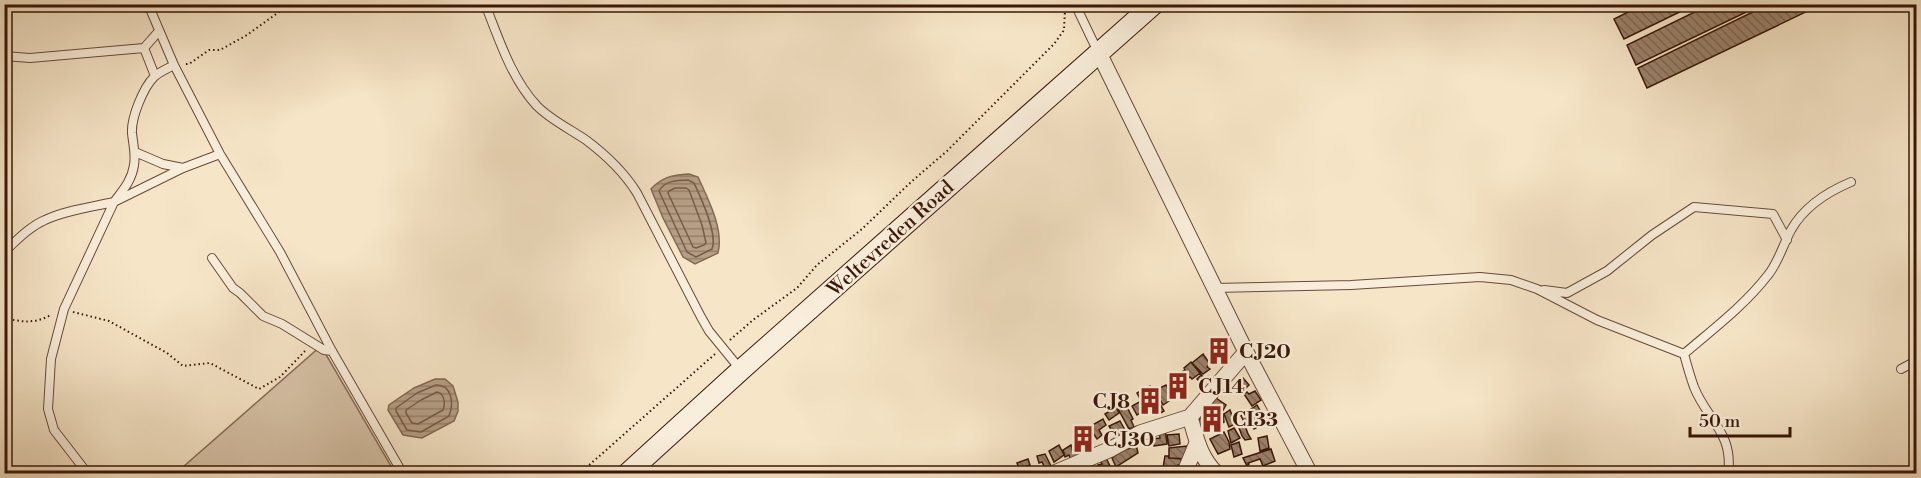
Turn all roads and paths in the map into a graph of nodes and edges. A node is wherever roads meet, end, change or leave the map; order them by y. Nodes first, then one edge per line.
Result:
1 (148, 4) edge
2 (290, 4) edge
3 (485, 4) edge
4 (1067, 4) edge
5 (1075, 4) edge
6 (1154, 4) edge
7 (159, 31) junction
8 (144, 48) junction
9 (1099, 53) junction
10 (4, 56) edge
11 (174, 65) junction
12 (155, 76) junction
13 (135, 152) junction
14 (220, 154) junction
15 (183, 168) junction
16 (1851, 182) dead end
17 (114, 202) junction
18 (1787, 240) junction
19 (4, 252) edge
20 (212, 258) dead end
21 (1214, 288) junction
22 (1537, 289) junction
23 (64, 309) junction
24 (4, 318) edge
25 (313, 343) junction
26 (722, 348) junction
27 (332, 351) junction
28 (1246, 352) junction
29 (1684, 354) junction
30 (1917, 362) edge
31 (1901, 369) dead end
32 (741, 370) junction
33 (1190, 417) junction
34 (1197, 443) junction
35 (88, 474) edge
36 (403, 474) edge
37 (579, 474) edge
38 (627, 474) edge
39 (1052, 474) edge
40 (1184, 474) edge
41 (1216, 474) edge
42 (1310, 474) edge
43 (1728, 474) edge

1 - 7 lane
2 - 11 path
3 - 26 lane
4 - 26 path
5 - 9 lane
6 - 9 street, Weltevreden Road
7 - 8 lane
7 - 11 lane
8 - 10 lane
8 - 12 lane
9 - 21 street
9 - 32 street, Weltevreden Road
11 - 12 lane
11 - 14 lane
12 - 13 lane
13 - 15 lane
13 - 17 lane
14 - 15 lane
14 - 27 lane
15 - 17 lane
16 - 18 lane
17 - 19 lane
17 - 23 lane
18 - 22 lane
18 - 29 lane
20 - 25 lane
21 - 22 lane
21 - 28 street
22 - 29 lane
23 - 24 path
23 - 25 path
23 - 35 lane
25 - 27 lane
26 - 32 lane
26 - 37 path
27 - 36 lane
28 - 33 street
28 - 42 street
29 - 43 lane
30 - 31 lane
32 - 38 street, Weltevreden Road
33 - 34 street
33 - 39 street
34 - 40 street
34 - 41 street

